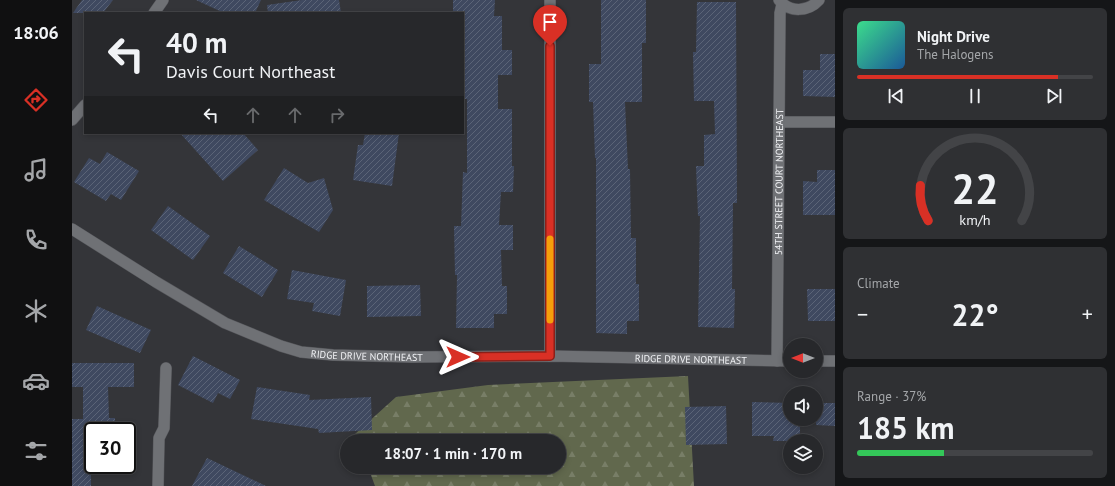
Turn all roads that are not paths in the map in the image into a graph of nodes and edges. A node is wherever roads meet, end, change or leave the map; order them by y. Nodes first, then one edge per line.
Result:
1 (163, 0) edge
2 (550, 0) edge
3 (819, 0) edge
4 (780, 2) edge
5 (155, 12) edge
6 (84, 106) edge
7 (72, 120) edge
8 (779, 122) junction
9 (835, 122) edge
10 (72, 229) edge
11 (550, 356) junction
12 (777, 361) junction
13 (783, 361) edge
14 (823, 361) edge
15 (835, 361) edge
16 (166, 368) dead end
17 (158, 486) edge

1 - 5 street
2 - 11 street
3 - 4 street, 54TH STREET COURT NORTHEAST
4 - 8 street, 54TH STREET COURT NORTHEAST
6 - 7 street
8 - 9 street
8 - 12 street, 54TH STREET COURT NORTHEAST
10 - 11 street, RIDGE DRIVE NORTHEAST
11 - 12 street, RIDGE DRIVE NORTHEAST
12 - 13 street, RIDGE DRIVE NORTHEAST
14 - 15 street
16 - 17 street

